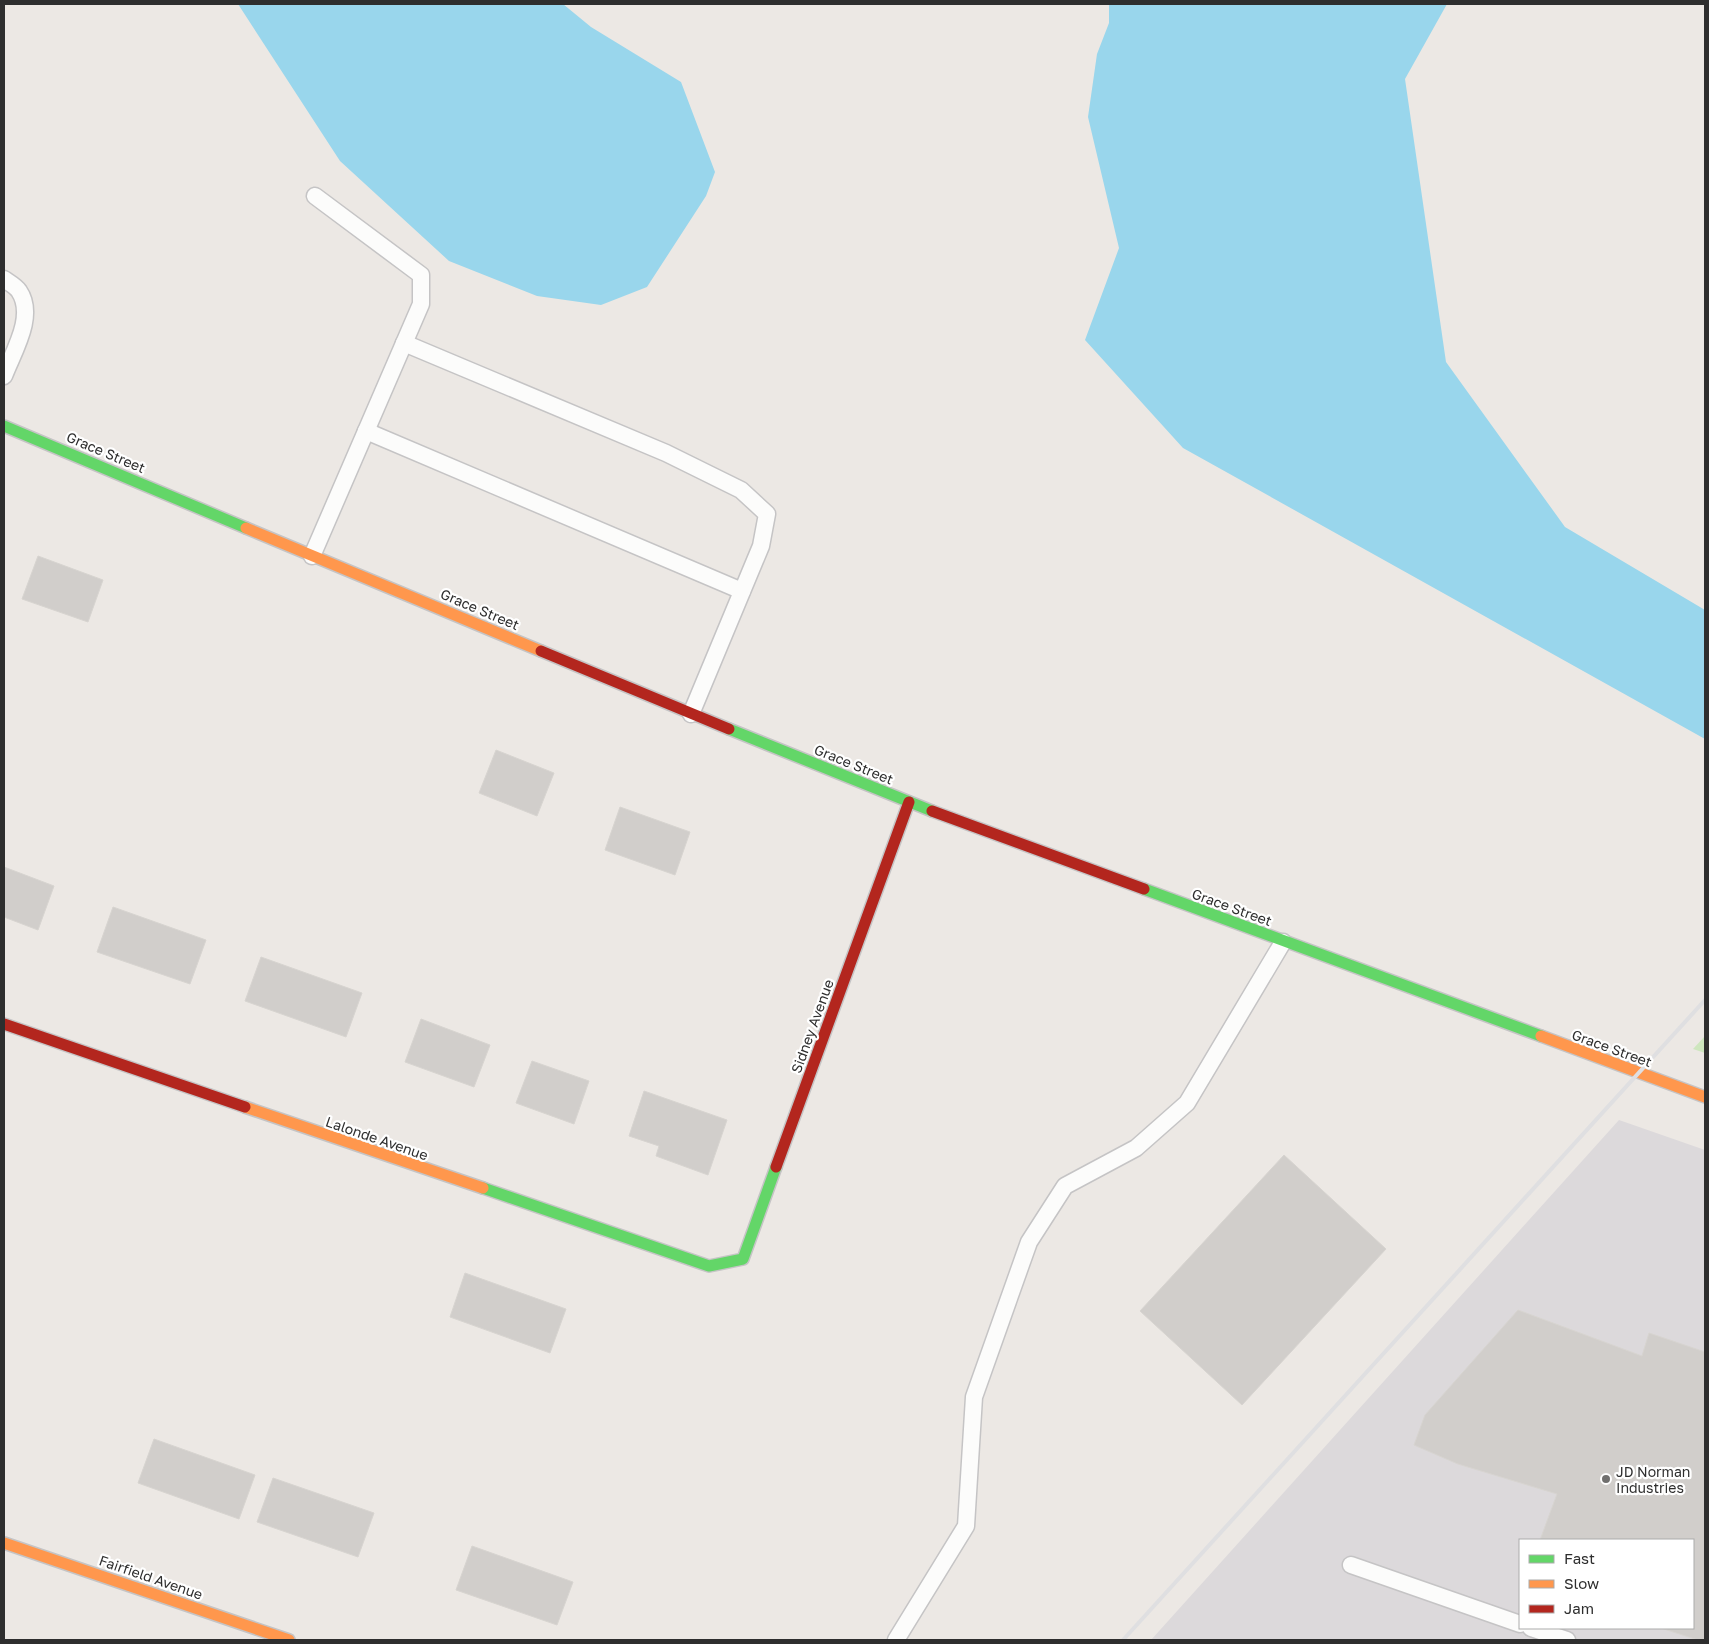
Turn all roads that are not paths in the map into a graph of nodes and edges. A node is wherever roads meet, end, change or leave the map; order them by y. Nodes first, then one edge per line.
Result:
1 (315, 196) dead end
2 (4, 279) edge
3 (404, 343) junction
4 (4, 376) edge
5 (4, 426) edge
6 (366, 431) junction
7 (312, 556) junction
8 (742, 592) junction
9 (691, 714) junction
10 (909, 802) junction
11 (1283, 942) junction
12 (4, 1024) edge
13 (1705, 1097) edge
14 (743, 1259) joint
15 (4, 1543) edge
16 (1351, 1565) dead end
17 (1519, 1624) edge
18 (1534, 1629) edge
19 (289, 1640) edge
20 (896, 1640) edge
21 (1567, 1640) edge

1 - 3 lane
2 - 4 lane
3 - 6 lane
3 - 8 lane
5 - 7 street, Grace Street
6 - 7 lane
6 - 8 lane
7 - 9 street, Grace Street
8 - 9 lane
9 - 10 street, Grace Street
10 - 11 street, Grace Street
10 - 14 street, Sidney Avenue
11 - 13 street, Grace Street
11 - 20 lane
12 - 14 street, Lalonde Avenue
15 - 19 street, Fairfield Avenue
16 - 17 lane
18 - 21 lane

